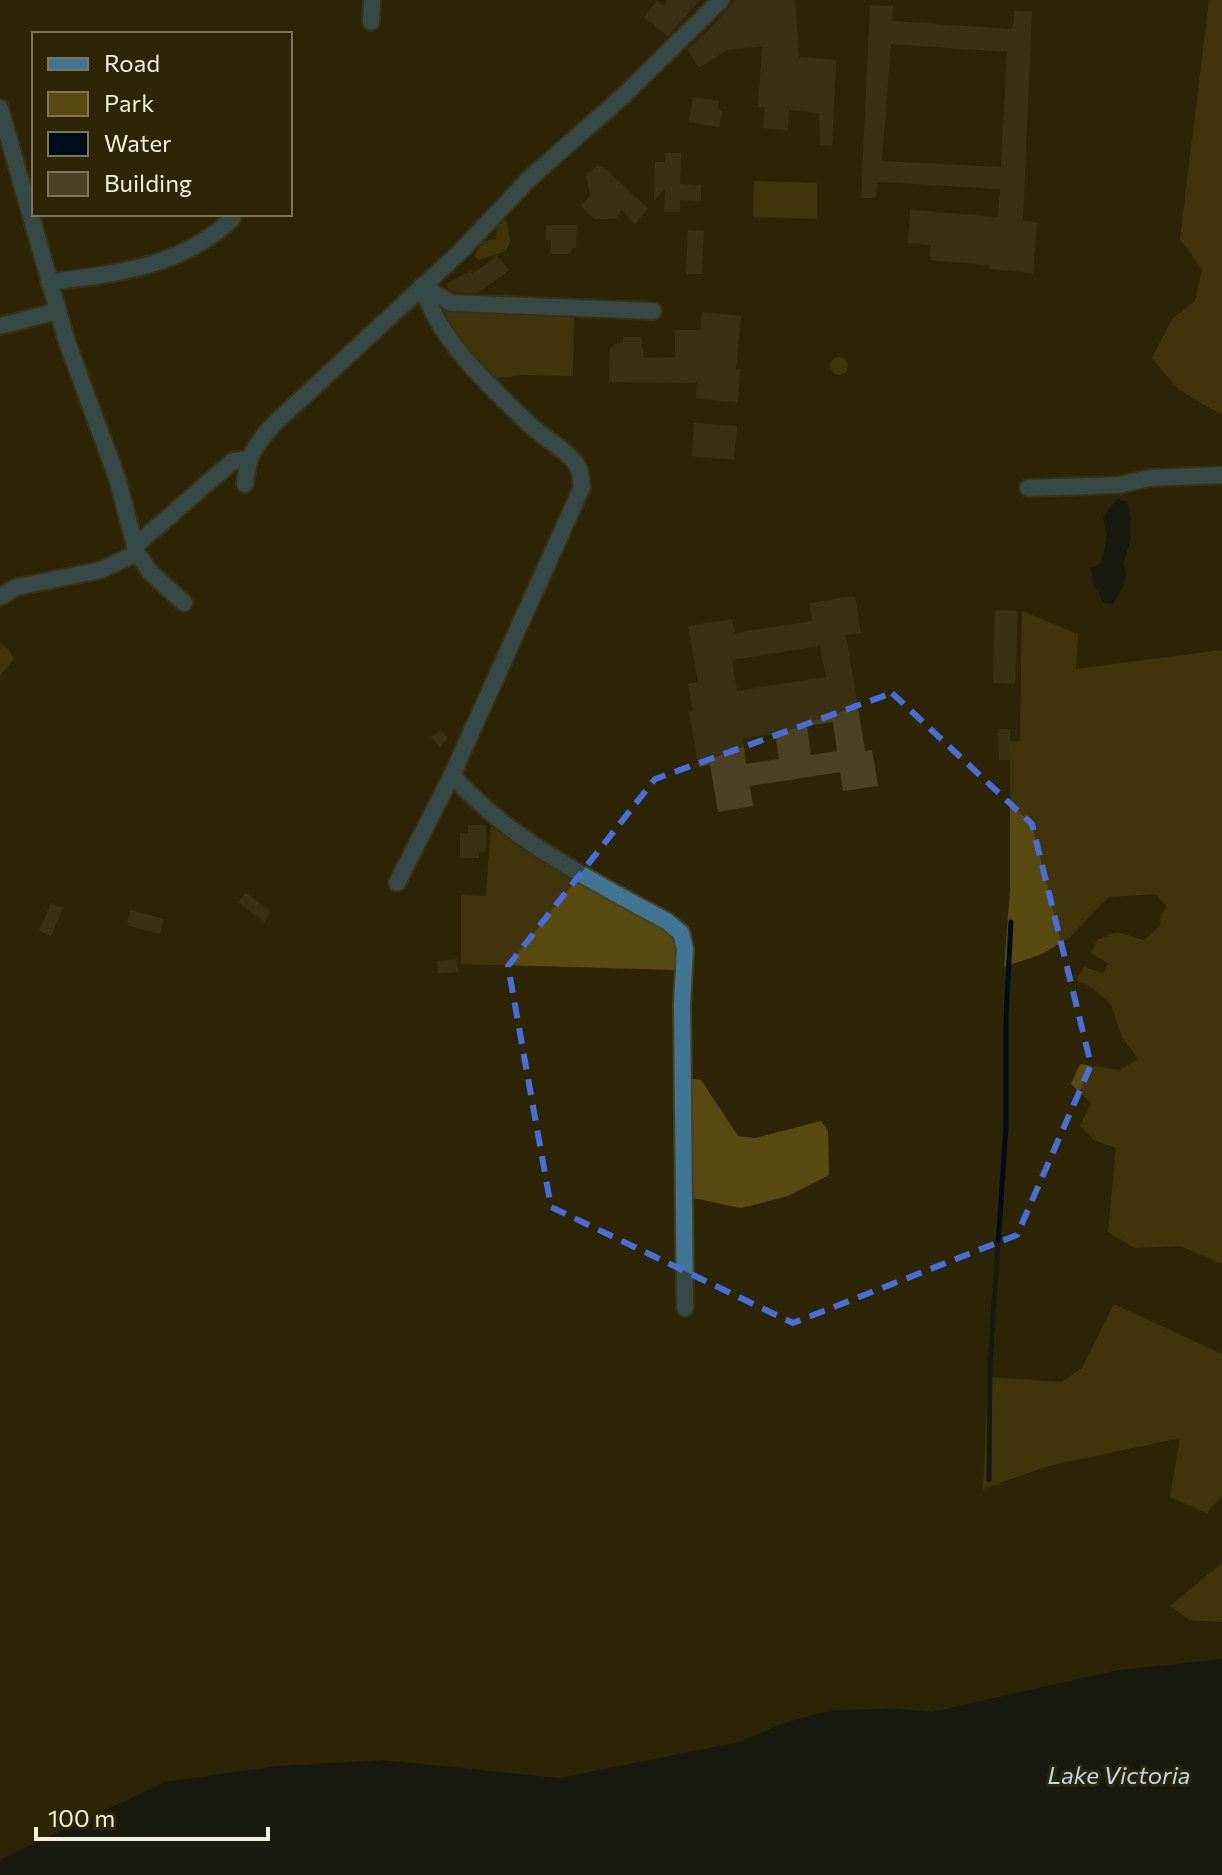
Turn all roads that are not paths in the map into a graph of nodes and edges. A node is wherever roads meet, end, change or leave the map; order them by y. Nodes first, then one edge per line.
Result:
1 (372, 0) edge
2 (721, 0) edge
3 (371, 22) dead end
4 (0, 108) edge
5 (232, 219) dead end
6 (49, 282) junction
7 (422, 286) junction
8 (58, 311) junction
9 (653, 311) dead end
10 (0, 326) edge
11 (248, 459) junction
12 (1222, 475) edge
13 (245, 484) dead end
14 (1028, 488) dead end
15 (136, 549) junction
16 (0, 597) edge
17 (184, 603) dead end
18 (452, 775) junction
19 (397, 883) dead end
20 (685, 1308) dead end

1 - 3 street
2 - 7 street
4 - 6 street
5 - 6 street
6 - 8 street
7 - 9 street
7 - 11 street
7 - 18 street
8 - 10 street
8 - 15 street
11 - 13 street
11 - 15 street
12 - 14 street
15 - 16 street
15 - 17 street
18 - 19 street
18 - 20 street

